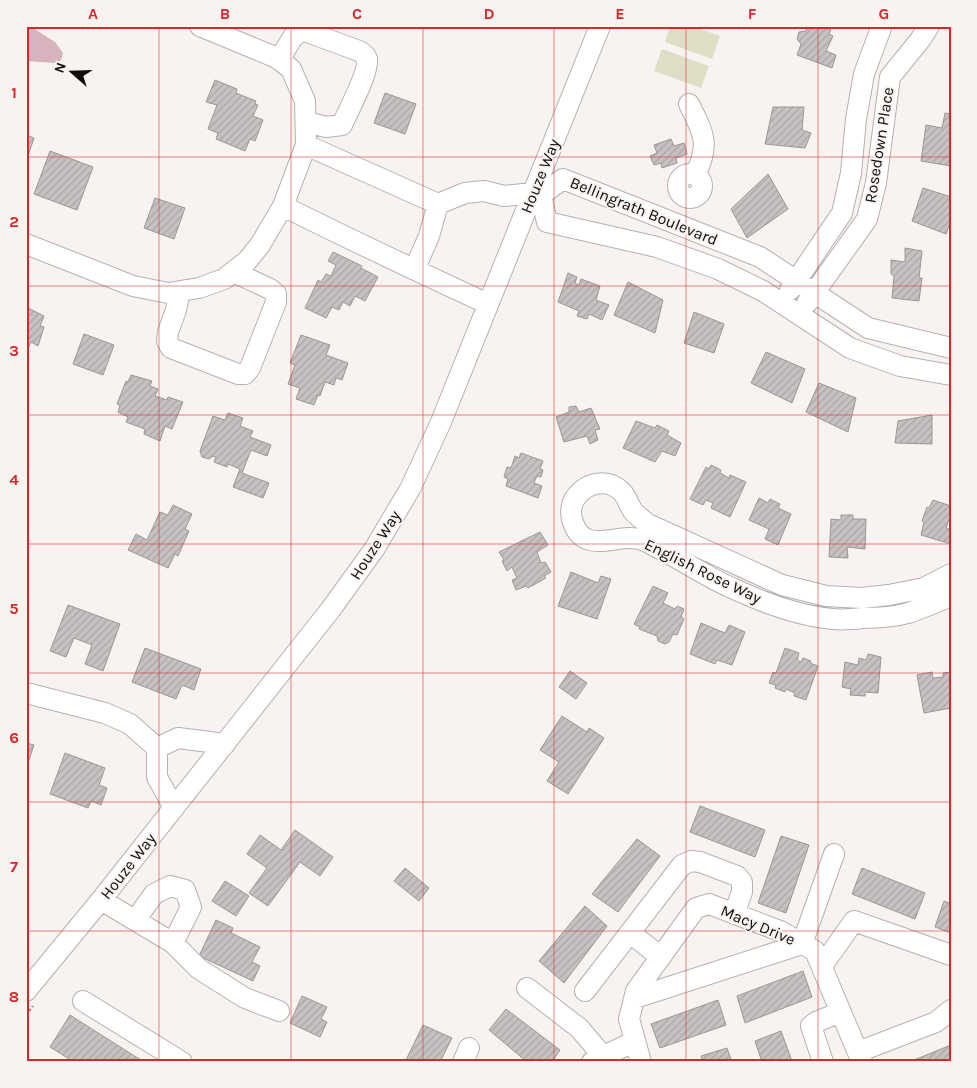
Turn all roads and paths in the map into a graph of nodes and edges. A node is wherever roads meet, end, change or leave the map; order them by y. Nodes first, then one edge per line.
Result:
1 (200, 26) edge
2 (600, 26) edge
3 (880, 26) edge
4 (929, 26) edge
5 (279, 60) junction
6 (689, 104) dead end
7 (307, 122) junction
8 (306, 145) junction
9 (851, 173) junction
10 (877, 175) junction
11 (537, 194) junction
12 (438, 204) junction
13 (282, 206) junction
14 (669, 221) junction
15 (26, 244) edge
16 (657, 247) junction
17 (415, 268) junction
18 (235, 270) junction
19 (796, 279) junction
20 (180, 291) junction
21 (815, 293) junction
22 (782, 303) junction
23 (488, 304) junction
24 (799, 315) junction
25 (907, 337) junction
26 (951, 348) edge
27 (900, 366) junction
28 (951, 375) edge
29 (951, 574) edge
30 (782, 585) junction
31 (951, 596) edge
32 (775, 606) junction
33 (26, 693) edge
34 (225, 744) junction
35 (157, 748) junction
36 (174, 808) junction
37 (834, 854) dead end
38 (101, 900) junction
39 (734, 914) junction
40 (136, 919) junction
41 (630, 933) junction
42 (173, 942) junction
43 (802, 944) junction
44 (951, 955) edge
45 (661, 957) junction
46 (822, 966) junction
47 (527, 988) dead end
48 (585, 991) dead end
49 (32, 995) edge
50 (634, 998) junction
51 (83, 1002) dead end
52 (951, 1010) edge
53 (280, 1011) dead end
54 (841, 1012) junction
55 (26, 1015) edge
56 (635, 1041) junction
57 (860, 1057) edge
58 (600, 1060) edge
59 (182, 1062) edge
60 (641, 1062) edge
61 (823, 1062) edge

1 - 5 street
2 - 11 street, Houze Way
3 - 9 street, Rosedown Place
4 - 10 street, Rosedown Place
5 - 7 street
5 - 7 street
6 - 14 street
7 - 8 street
8 - 12 street
8 - 13 street
9 - 10 street
9 - 19 street, Rosedown Place
10 - 21 street, Rosedown Place
11 - 12 street
11 - 14 street, Bellingrath Boulevard
11 - 16 street, Bellingrath Boulevard
11 - 23 street, Houze Way
12 - 17 street
13 - 17 street
13 - 18 street
14 - 16 street
14 - 19 street, Bellingrath Boulevard
15 - 20 street
16 - 22 street, Bellingrath Boulevard
17 - 23 street
18 - 20 street
18 - 20 street
19 - 21 street, Bellingrath Boulevard
19 - 22 street, Rosedown Place
21 - 24 street, Rosedown Place
21 - 25 street, Bellingrath Boulevard
22 - 24 street, Bellingrath Boulevard
23 - 34 street, Houze Way
24 - 27 street, Bellingrath Boulevard
25 - 26 street, Bellingrath Boulevard
25 - 27 street
27 - 28 street, Bellingrath Boulevard
29 - 30 street, English Rose Way
30 - 32 street
30 - 32 street, English Rose Way
31 - 32 street, English Rose Way
33 - 35 street
34 - 35 street
34 - 36 street, Houze Way
35 - 36 street
36 - 38 street, Houze Way
37 - 43 street
38 - 40 street
38 - 49 street, Houze Way
39 - 41 street
39 - 43 street, Macy Drive
39 - 45 street, Macy Drive
40 - 42 street
40 - 42 street
41 - 45 street
41 - 48 street
42 - 53 street
43 - 46 street, Macy Drive
43 - 50 street
44 - 46 street
45 - 50 street, Macy Drive
46 - 54 street, Macy Drive
47 - 58 street
49 - 55 path
50 - 56 street, Macy Drive
51 - 59 street
52 - 57 street
54 - 57 street, Macy Drive
54 - 61 street
56 - 58 street
56 - 60 street, Macy Drive

